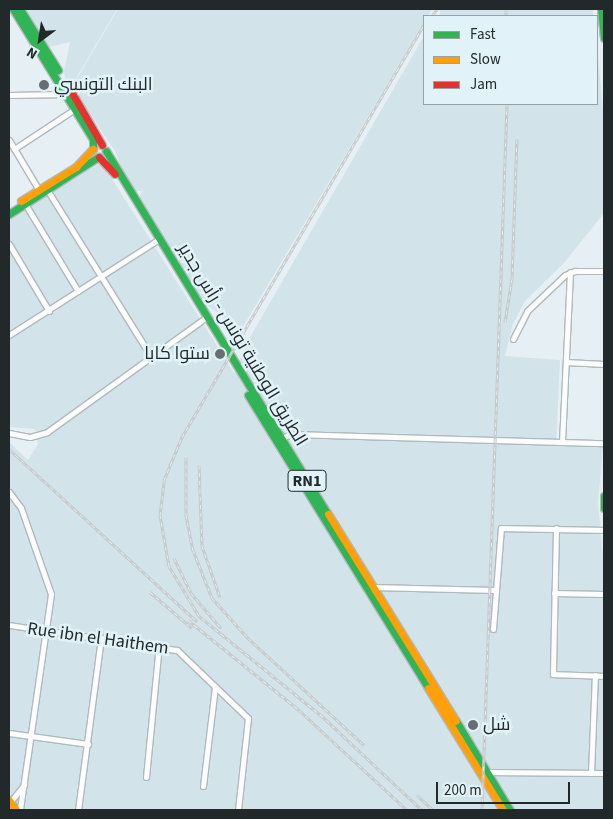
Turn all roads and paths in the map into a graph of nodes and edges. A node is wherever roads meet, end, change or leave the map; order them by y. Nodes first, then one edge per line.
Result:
1 (13, 9) edge
2 (20, 9) edge
3 (601, 9) edge
4 (604, 38) edge
5 (67, 94) junction
6 (9, 95) edge
7 (75, 109) junction
8 (9, 140) edge
9 (93, 148) junction
10 (104, 148) junction
11 (14, 149) junction
12 (98, 157) junction
13 (43, 191) junction
14 (24, 202) junction
15 (9, 208) edge
16 (9, 214) edge
17 (156, 241) junction
18 (9, 244) edge
19 (604, 271) edge
20 (570, 272) junction
21 (101, 277) junction
22 (78, 291) junction
23 (49, 311) junction
24 (206, 318) junction
25 (9, 335) edge
26 (513, 339) dead end
27 (151, 357) junction
28 (566, 362) junction
29 (604, 364) edge
30 (9, 433) edge
31 (278, 440) junction
32 (562, 442) junction
33 (604, 443) edge
34 (9, 492) edge
35 (604, 496) edge
36 (604, 506) edge
37 (556, 528) junction
38 (604, 530) edge
39 (369, 587) junction
40 (496, 590) junction
41 (554, 593) junction
42 (604, 594) edge
43 (9, 625) edge
44 (494, 629) dead end
45 (46, 631) junction
46 (101, 638) junction
47 (159, 645) junction
48 (595, 675) junction
49 (604, 676) edge
50 (215, 686) junction
51 (9, 733) edge
52 (31, 736) junction
53 (88, 744) junction
54 (486, 772) junction
55 (592, 773) junction
56 (604, 773) edge
57 (146, 777) dead end
58 (25, 783) junction
59 (203, 786) dead end
60 (10, 801) edge
61 (18, 810) edge
62 (78, 810) edge
63 (238, 810) edge
64 (503, 810) edge
65 (510, 810) edge

1 - 5 main road, RN1
2 - 10 main road, الطريق الوطنية تونس - رأس جدير / RN1
3 - 4 main road
5 - 6 street
5 - 7 main road, RN1
7 - 9 main road, RN1
7 - 11 street
8 - 11 street
9 - 10 main road
9 - 12 main road, RN1
9 - 13 main road
10 - 12 main road
10 - 24 main road, الطريق الوطنية تونس - رأس جدير / RN1
11 - 13 street
12 - 13 main road
12 - 17 main road, الطريق الوطنية تونس - رأس جدير / RN1
13 - 14 main road
13 - 21 street
14 - 15 main road
14 - 16 main road
14 - 22 street
17 - 21 street
17 - 24 main road, الطريق الوطنية تونس - رأس جدير / RN1
18 - 23 street
19 - 20 street
20 - 26 street
20 - 28 street
21 - 22 street
21 - 27 street
22 - 23 street
23 - 25 street
24 - 27 street
24 - 31 main road, الطريق الوطنية تونس - رأس جدير / RN1
27 - 30 street
28 - 29 street
28 - 32 street
31 - 32 street
31 - 39 main road, الطريق الوطنية تونس - رأس جدير / RN1
32 - 33 street
34 - 45 street
35 - 36 main road
37 - 38 street
37 - 40 street
37 - 41 street
39 - 40 street
39 - 54 main road, الطريق الوطنية تونس - رأس جدير / RN1
39 - 64 main road, الطريق الوطنية تونس - رأس جدير / RN1
40 - 44 street
41 - 42 street
41 - 48 street
43 - 45 street, Rue ibn el Haithem
45 - 46 street, Rue ibn el Haithem
45 - 52 street
46 - 47 street, Rue ibn el Haithem
46 - 53 street
47 - 50 street, Rue ibn el Haithem
47 - 57 street
48 - 49 street
48 - 55 street
50 - 59 street
50 - 63 street, Rue ibn el Haithem
51 - 52 street
52 - 53 street
52 - 58 street
53 - 62 street
54 - 55 street
54 - 65 main road, الطريق الوطنية تونس - رأس جدير / RN1
55 - 56 street
58 - 60 street
58 - 61 street
60 - 61 main road

